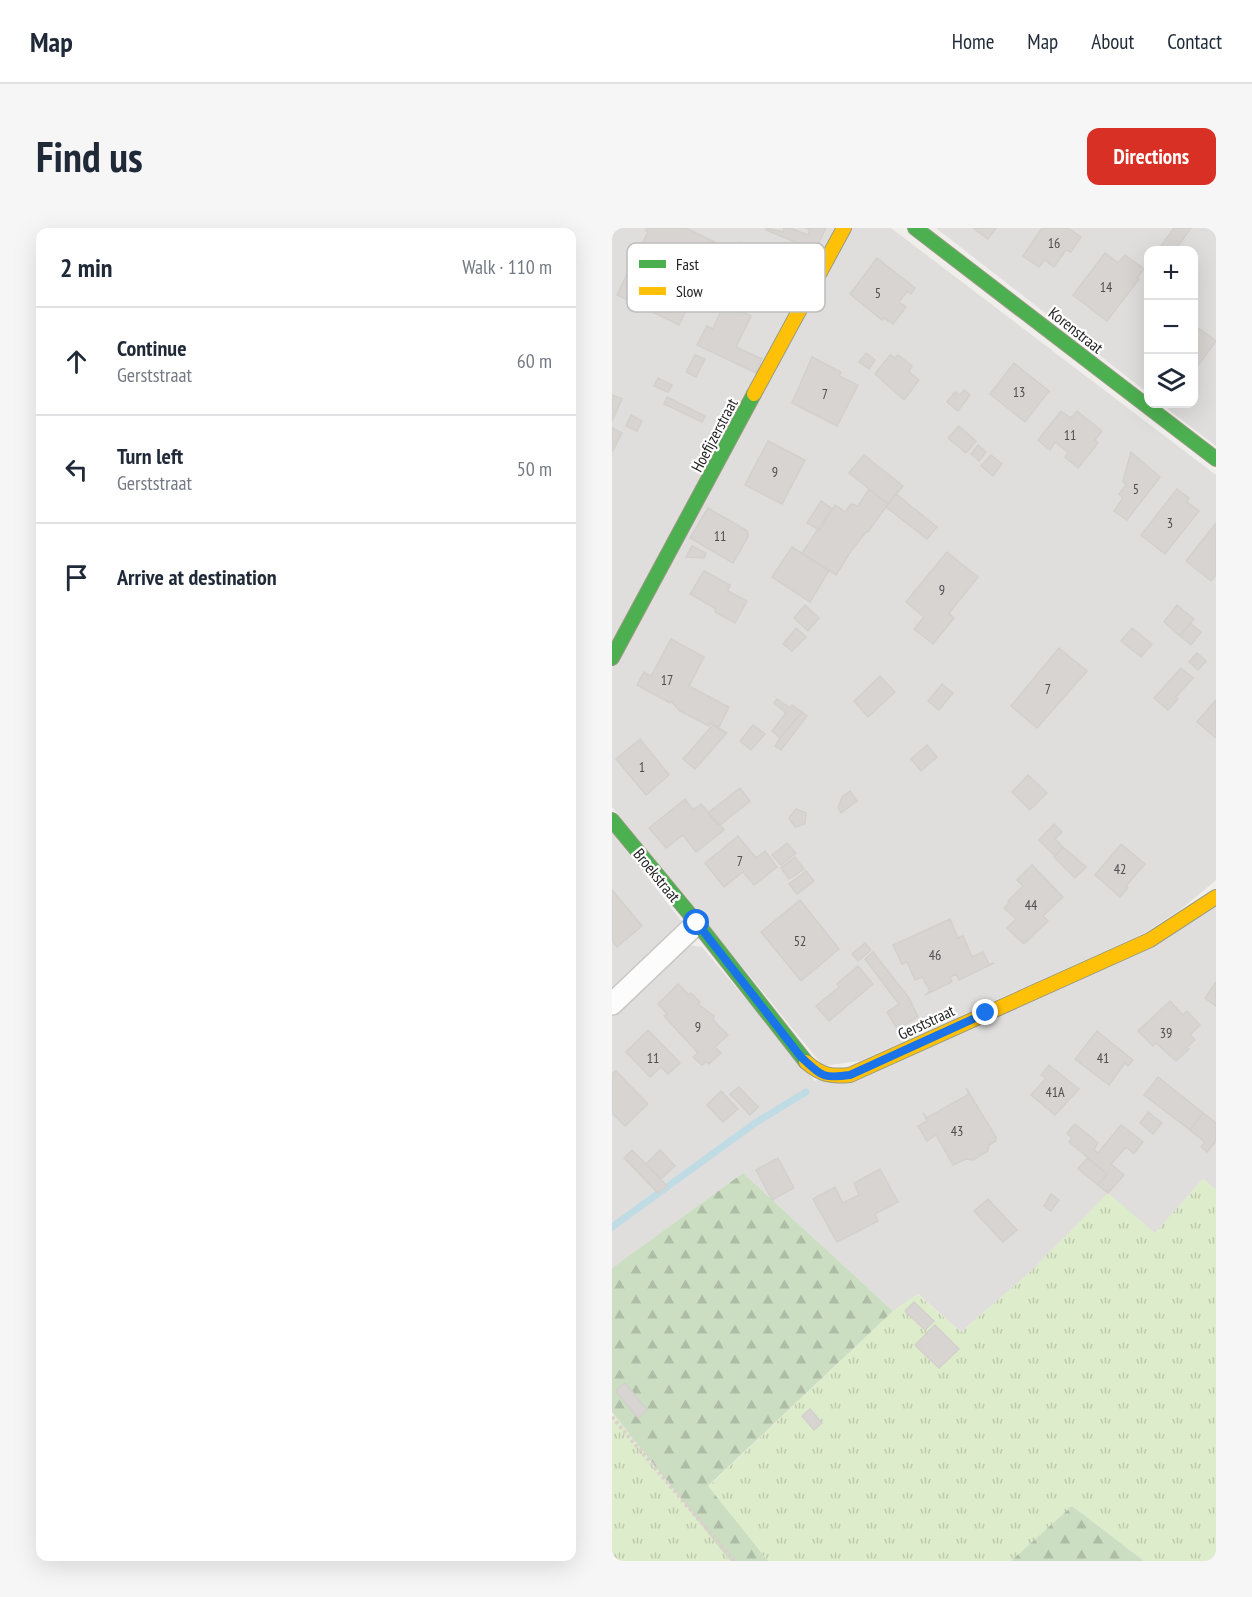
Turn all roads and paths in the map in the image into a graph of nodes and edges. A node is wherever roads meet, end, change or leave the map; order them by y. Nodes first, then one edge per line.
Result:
1 (844, 228) edge
2 (915, 228) edge
3 (825, 263) edge
4 (799, 312) edge
5 (1216, 459) edge
6 (612, 658) edge
7 (612, 820) edge
8 (1216, 897) edge
9 (697, 923) junction
10 (612, 1004) edge
11 (612, 1417) edge
12 (734, 1561) edge

1 - 3 street, Hoefijzerstraat
2 - 5 street, Korenstraat
4 - 6 street, Hoefijzerstraat
7 - 9 street, Broekstraat
8 - 9 street, Gerststraat
9 - 10 street
11 - 12 path

